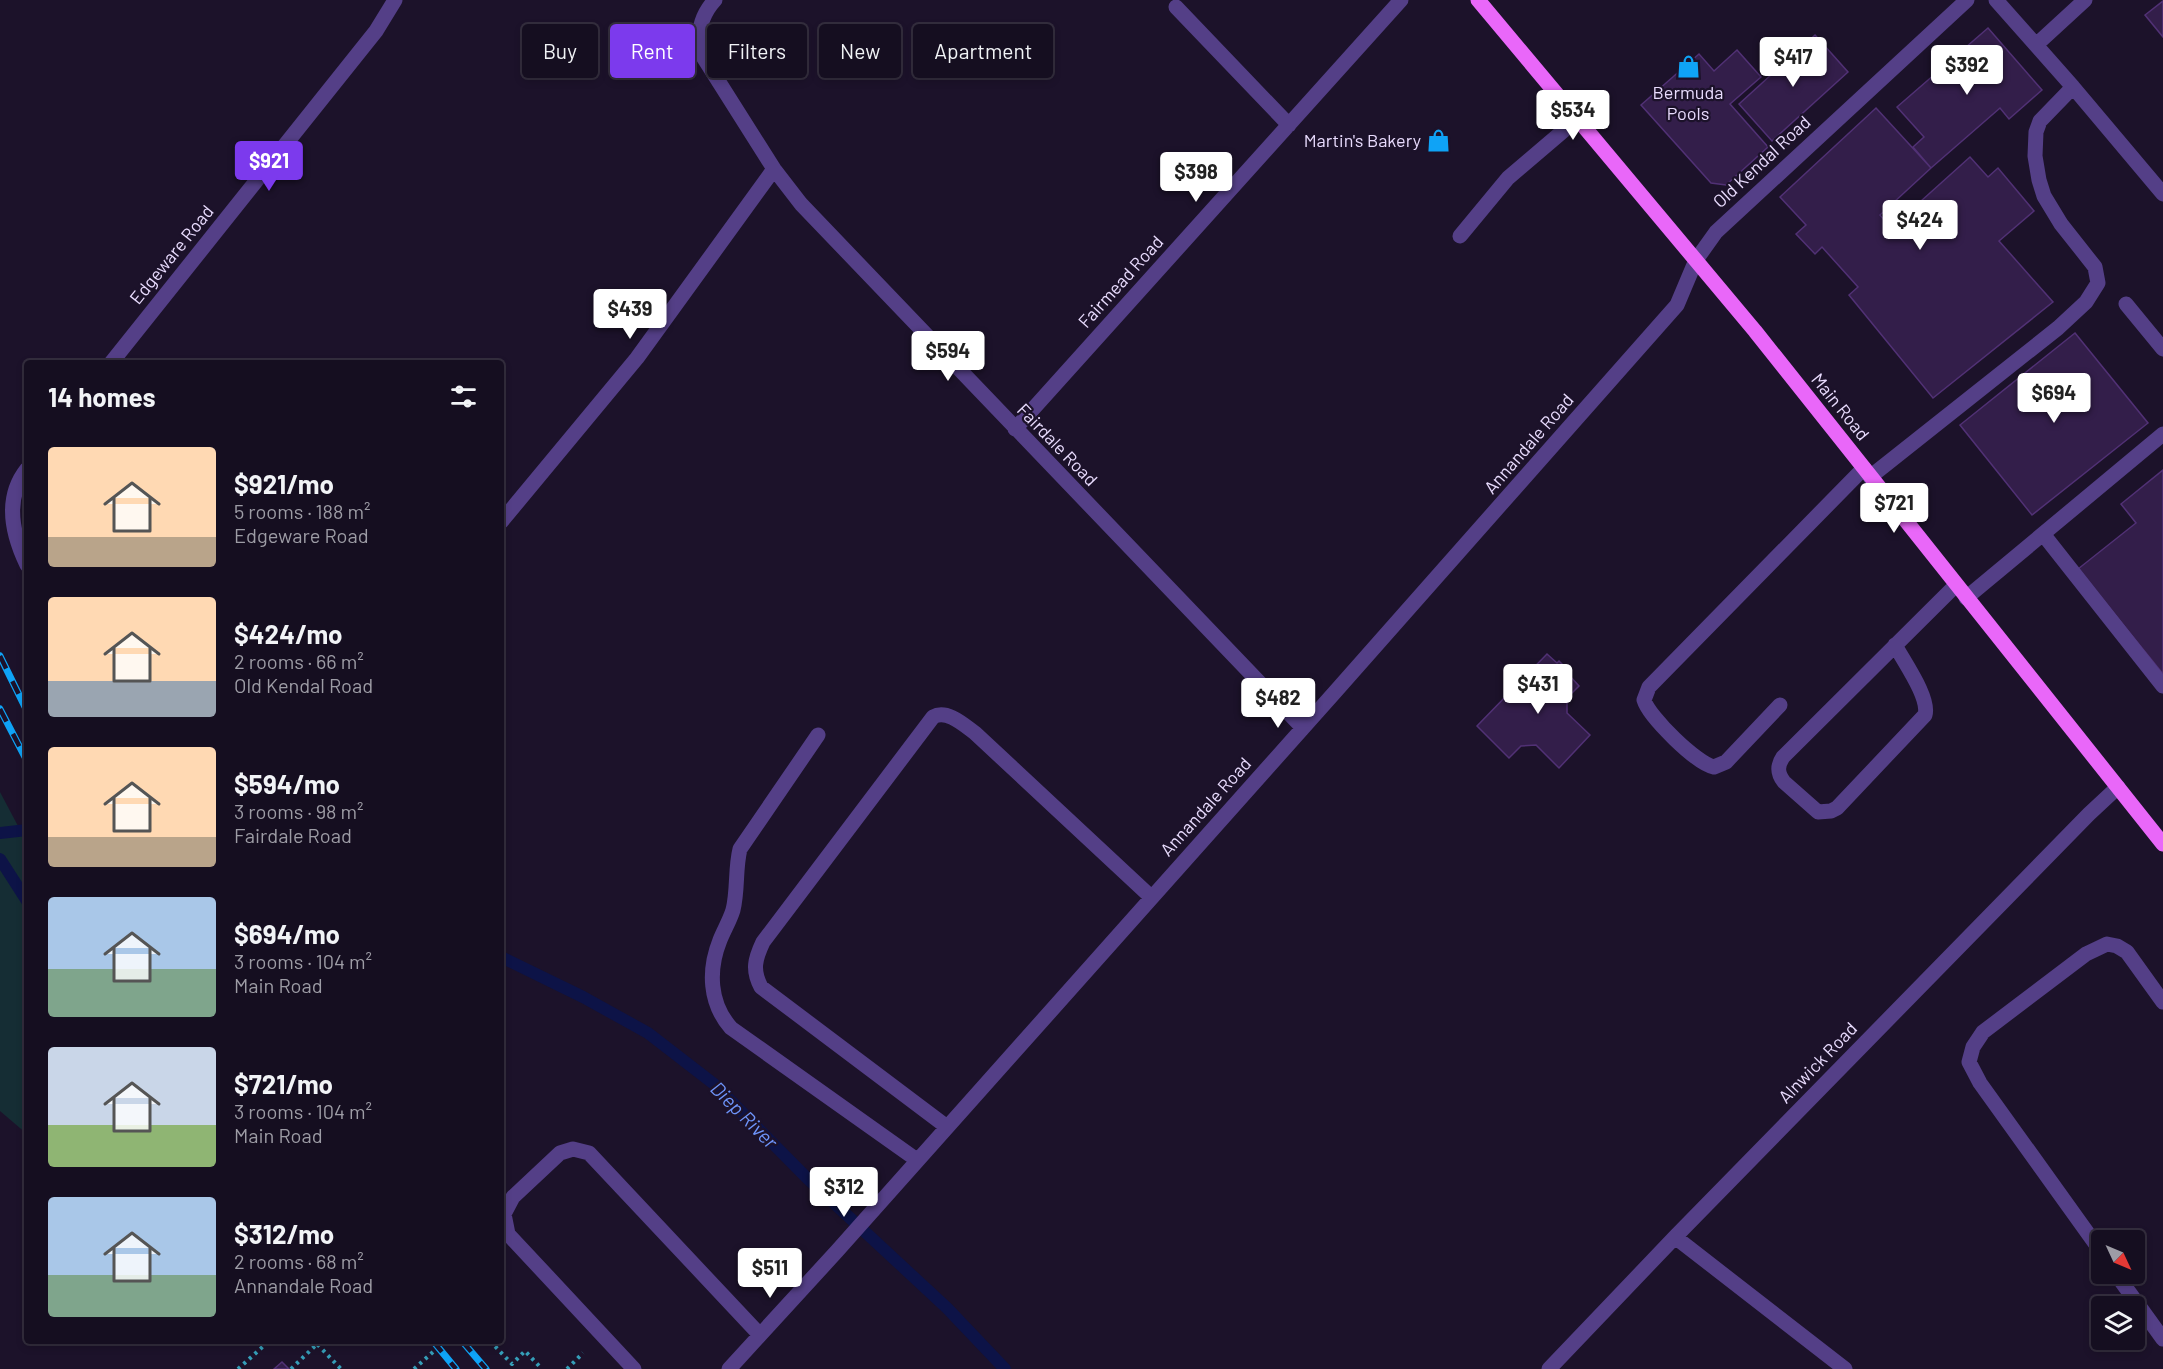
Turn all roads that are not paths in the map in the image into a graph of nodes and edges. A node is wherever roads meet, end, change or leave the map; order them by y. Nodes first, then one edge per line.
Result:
1 (394, 0) edge
2 (715, 0) edge
3 (1401, 0) edge
4 (1478, 0) edge
5 (1996, 0) edge
6 (2085, 0) edge
7 (1962, 1) edge
8 (1176, 7) dead end
9 (2036, 45) junction
10 (2073, 87) junction
11 (1576, 120) junction
12 (1289, 125) junction
13 (774, 169) junction
14 (2163, 194) edge
15 (1460, 236) dead end
16 (1696, 260) junction
17 (2126, 304) dead end
18 (2163, 349) edge
19 (113, 360) edge
20 (1015, 429) junction
21 (2163, 434) edge
22 (1867, 472) junction
23 (24, 474) edge
24 (504, 518) edge
25 (2043, 534) junction
26 (24, 558) edge
27 (1956, 585) junction
28 (1966, 598) junction
29 (1895, 645) junction
30 (2163, 686) edge
31 (1780, 705) dead end
32 (1302, 728) junction
33 (818, 735) dead end
34 (2118, 787) junction
35 (2163, 844) edge
36 (1151, 897) junction
37 (2163, 1002) edge
38 (947, 1126) junction
39 (917, 1160) junction
40 (1675, 1237) junction
41 (2091, 1238) edge
42 (2123, 1284) edge
43 (760, 1335) junction
44 (2163, 1340) edge
45 (634, 1369) edge
46 (729, 1369) edge
47 (1548, 1369) edge
48 (1845, 1369) edge

1 - 19 street, Edgeware Road
2 - 13 street, Fairdale Road
3 - 12 street, Fairmead Road
4 - 11 main road, Main Road
5 - 9 street
6 - 9 street
7 - 16 street, Old Kendal Road
8 - 12 street
9 - 10 street
10 - 14 street
10 - 22 street
11 - 15 street
11 - 16 main road, Main Road
12 - 20 street, Fairmead Road
13 - 20 street, Fairdale Road
13 - 24 street
16 - 22 main road, Main Road
16 - 32 street, Annandale Road
17 - 18 street
20 - 32 street, Fairdale Road
21 - 25 street
22 - 27 main road, Main Road
22 - 31 street
23 - 26 street
25 - 28 street
25 - 30 street
27 - 28 main road, Main Road
27 - 29 street
28 - 34 main road, Main Road
29 - 29 street
32 - 36 street, Annandale Road
33 - 39 street
34 - 35 main road, Main Road
34 - 40 street, Alnwick Road
36 - 38 street, Annandale Road
36 - 38 street
37 - 41 street
38 - 39 street, Annandale Road
39 - 43 street, Annandale Road
40 - 47 street, Alnwick Road
40 - 48 street
42 - 44 street
43 - 45 street
43 - 46 street, Annandale Road

